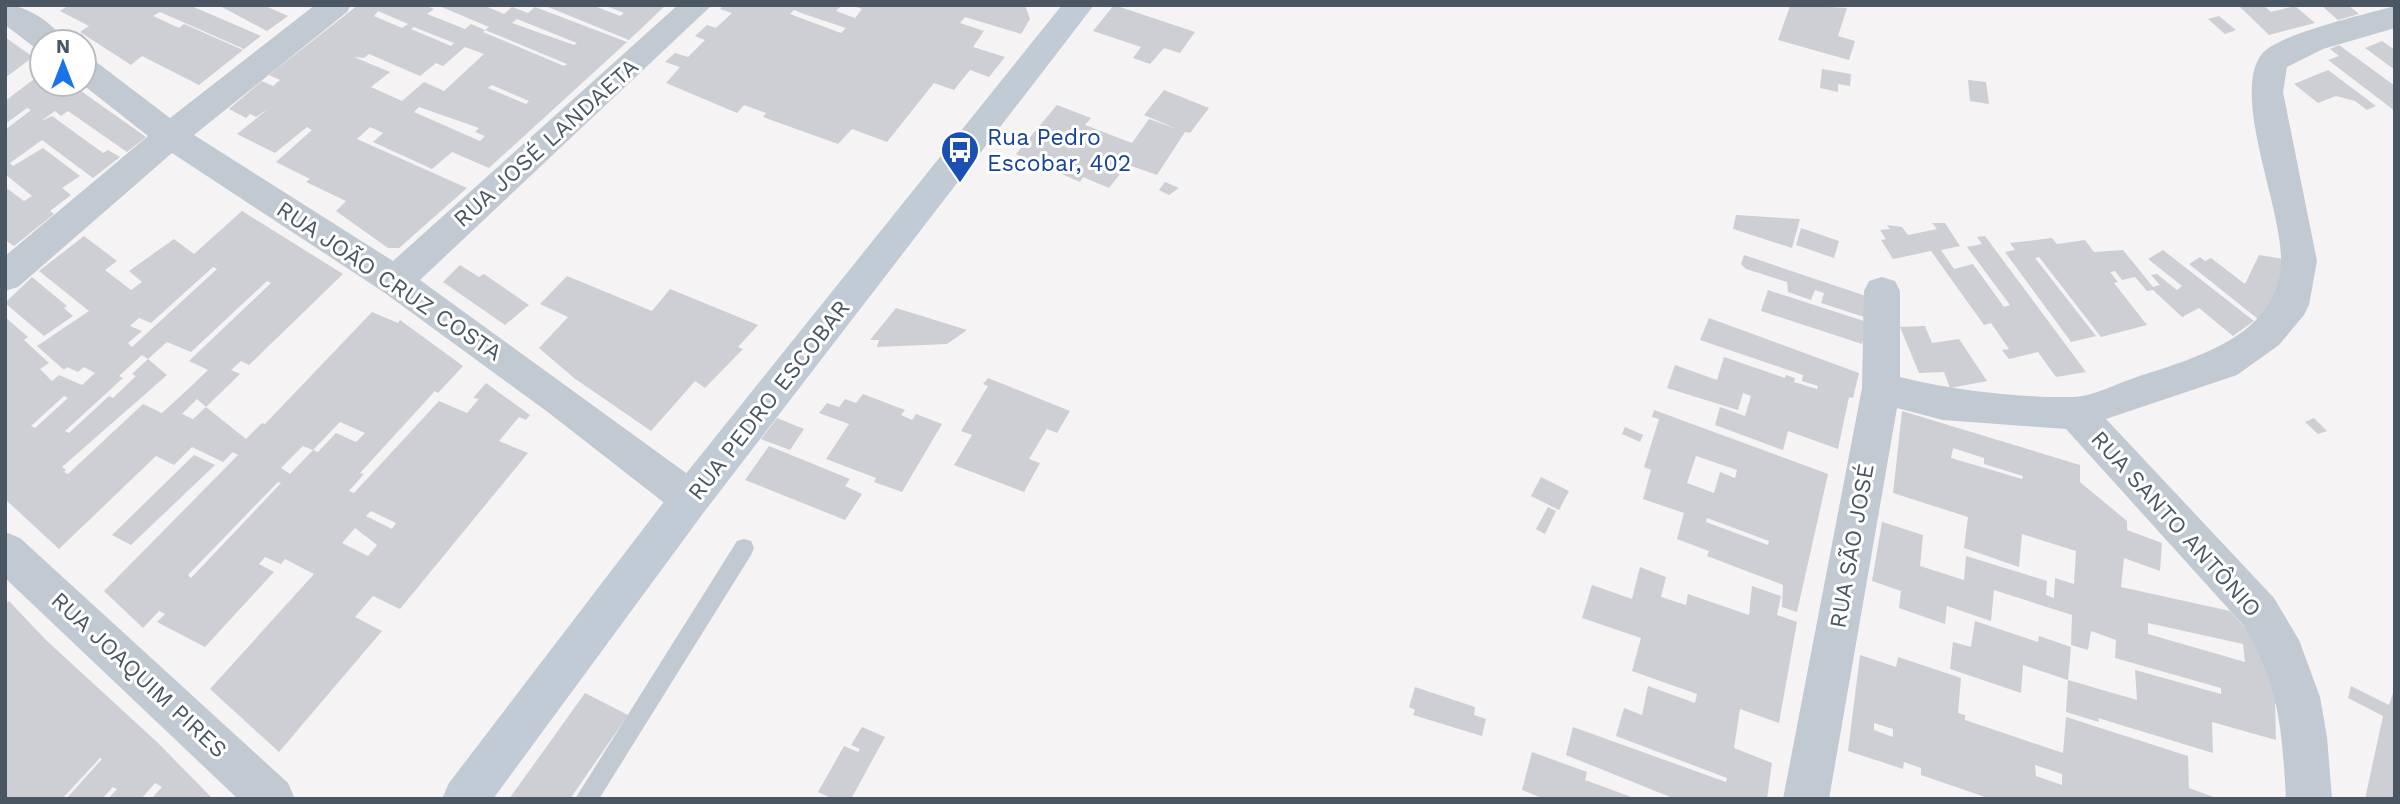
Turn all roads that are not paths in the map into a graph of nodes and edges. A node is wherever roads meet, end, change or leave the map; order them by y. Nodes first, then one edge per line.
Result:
1 (336, 5) edge
2 (697, 5) edge
3 (1079, 5) edge
4 (5, 9) edge
5 (2395, 17) edge
6 (30, 28) edge
7 (98, 80) edge
8 (170, 136) junction
9 (5, 277) edge
10 (395, 281) junction
11 (1882, 291) dead end
12 (1881, 388) junction
13 (2076, 413) junction
14 (690, 499) junction
15 (744, 548) dead end
16 (5, 551) edge
17 (272, 799) edge
18 (465, 799) edge
19 (586, 799) edge
20 (1806, 799) edge
21 (2309, 799) edge

1 - 8 street
2 - 10 street, RUA JOSÉ LANDAETA
3 - 14 main road, RUA PEDRO ESCOBAR
4 - 6 street
5 - 13 street
7 - 8 street, RUA JOÃO CRUZ COSTA
8 - 9 street
8 - 10 street, RUA JOÃO CRUZ COSTA
10 - 14 street, RUA JOÃO CRUZ COSTA
11 - 12 street, RUA SÃO JOSÉ
12 - 13 street
12 - 20 street, RUA SÃO JOSÉ
13 - 21 street, RUA SANTO ANTÔNIO
14 - 18 main road, RUA PEDRO ESCOBAR
15 - 19 lane
16 - 17 street, RUA JOAQUIM PIRES

